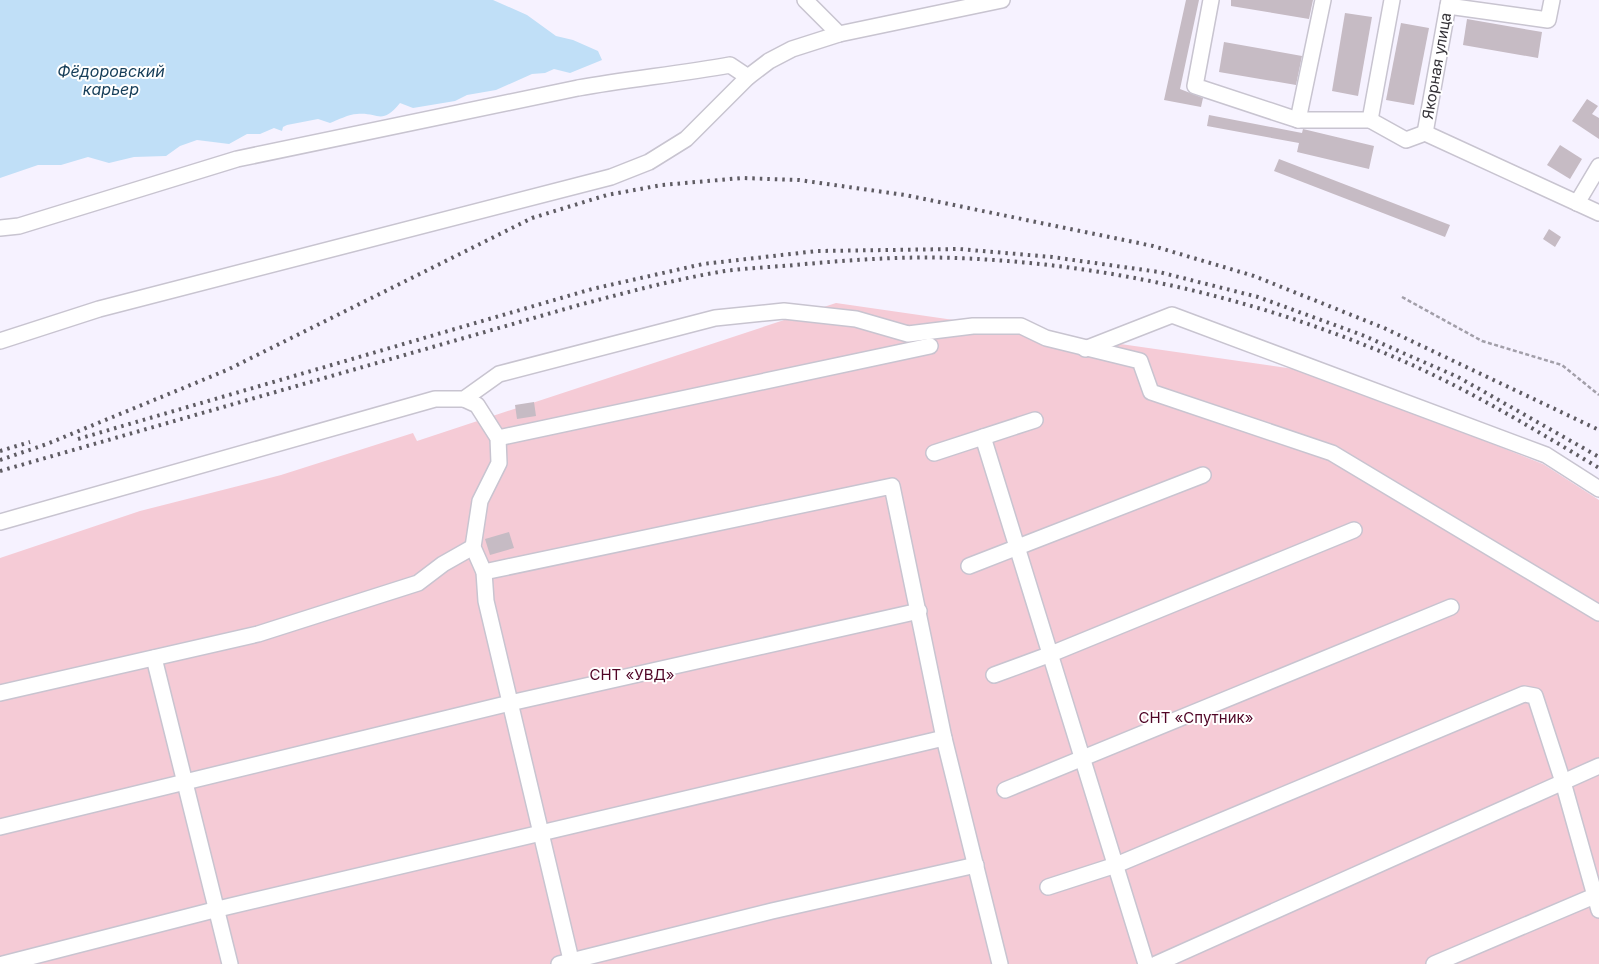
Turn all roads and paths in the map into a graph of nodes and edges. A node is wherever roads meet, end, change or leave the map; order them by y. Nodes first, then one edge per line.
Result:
1 (805, 0) edge
2 (1002, 0) edge
3 (1211, 0) edge
4 (1323, 0) edge
5 (1392, 0) edge
6 (1552, 0) edge
7 (1449, 3) edge
8 (839, 34) junction
9 (748, 77) junction
10 (1298, 120) junction
11 (1370, 120) junction
12 (1425, 132) junction
13 (1599, 166) edge
14 (1577, 203) junction
15 (1599, 214) edge
16 (0, 228) edge
17 (1402, 297) dead end
18 (0, 341) edge
19 (930, 346) dead end
20 (1085, 349) junction
21 (1599, 395) edge
22 (464, 399) junction
23 (1035, 420) dead end
24 (983, 437) junction
25 (498, 438) junction
26 (934, 453) dead end
27 (1203, 475) dead end
28 (1599, 489) edge
29 (0, 522) edge
30 (1354, 530) dead end
31 (1018, 546) junction
32 (472, 547) junction
33 (969, 566) dead end
34 (484, 572) junction
35 (1451, 607) dead end
36 (919, 611) junction
37 (1599, 613) edge
38 (1051, 654) junction
39 (154, 658) junction
40 (994, 675) dead end
41 (0, 693) edge
42 (510, 703) junction
43 (944, 738) junction
44 (1083, 759) junction
45 (1599, 766) edge
46 (1563, 782) junction
47 (184, 784) junction
48 (1006, 790) dead end
49 (0, 827) edge
50 (540, 832) junction
51 (976, 865) junction
52 (1116, 865) junction
53 (1048, 888) dead end
54 (1598, 900) edge
55 (218, 909) junction
56 (567, 963) edge
57 (3, 964) edge
58 (230, 964) edge
59 (1000, 964) edge
60 (1146, 964) edge
61 (1156, 964) edge
62 (1434, 964) edge

1 - 8 street
2 - 8 street
3 - 10 street
4 - 10 street
5 - 11 street
6 - 7 street
7 - 12 street, Якорная улица
8 - 9 street
9 - 16 street
9 - 18 street
10 - 11 street
11 - 12 street
12 - 14 street
13 - 14 street
14 - 15 street
17 - 21 path
19 - 25 street
20 - 22 street
20 - 28 street
20 - 37 street
22 - 25 street
22 - 29 street
23 - 24 street
24 - 26 street
24 - 31 street
25 - 32 street
27 - 31 street
30 - 38 street
31 - 33 street
31 - 38 street
32 - 34 street
32 - 39 street
34 - 36 street
34 - 42 street
35 - 44 street
36 - 42 street
36 - 43 street
38 - 40 street
38 - 44 street
39 - 41 street
39 - 47 street
42 - 47 street
42 - 50 street
43 - 50 street
43 - 51 street
44 - 48 street
44 - 52 street
45 - 46 street
46 - 52 street
46 - 54 street
46 - 61 street
47 - 49 street
47 - 55 street
50 - 55 street
50 - 56 street
51 - 56 street
51 - 59 street
52 - 53 street
52 - 60 street
54 - 62 street
55 - 57 street
55 - 58 street

